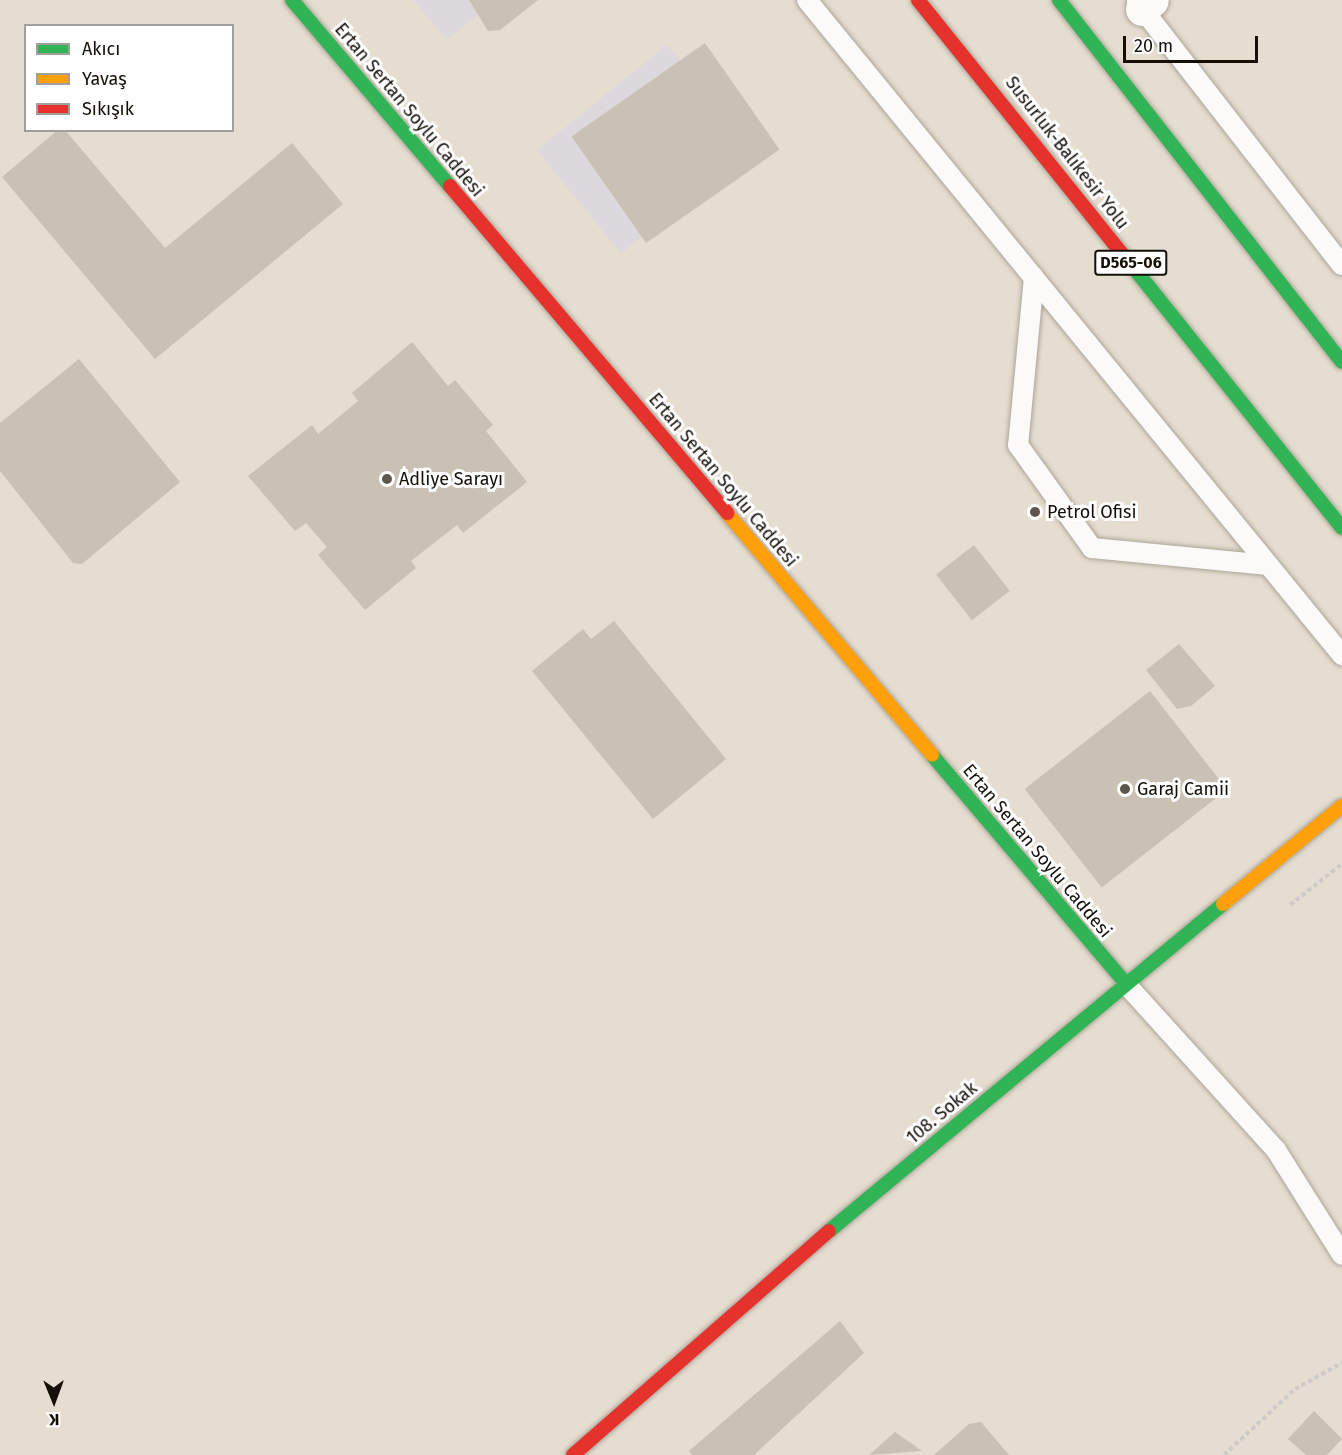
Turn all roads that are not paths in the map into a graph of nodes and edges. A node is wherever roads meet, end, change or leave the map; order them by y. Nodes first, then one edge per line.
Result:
1 (292, 0) edge
2 (807, 0) edge
3 (918, 0) edge
4 (1059, 0) edge
5 (1143, 3) edge
6 (1342, 265) edge
7 (1034, 277) junction
8 (1342, 362) edge
9 (1342, 528) edge
10 (1268, 565) junction
11 (1342, 655) edge
12 (1342, 806) edge
13 (1126, 984) junction
14 (1342, 1255) edge
15 (573, 1455) edge

1 - 13 main road, Ertan Sertan Soylu Caddesi
2 - 7 lane
3 - 9 main road, Susurluk-Balıkesir Yolu / D565-06
4 - 8 main road
5 - 6 lane
7 - 10 lane
7 - 10 lane
10 - 11 lane
12 - 13 main road, 108. Sokak
13 - 14 lane
13 - 15 main road, 108. Sokak

